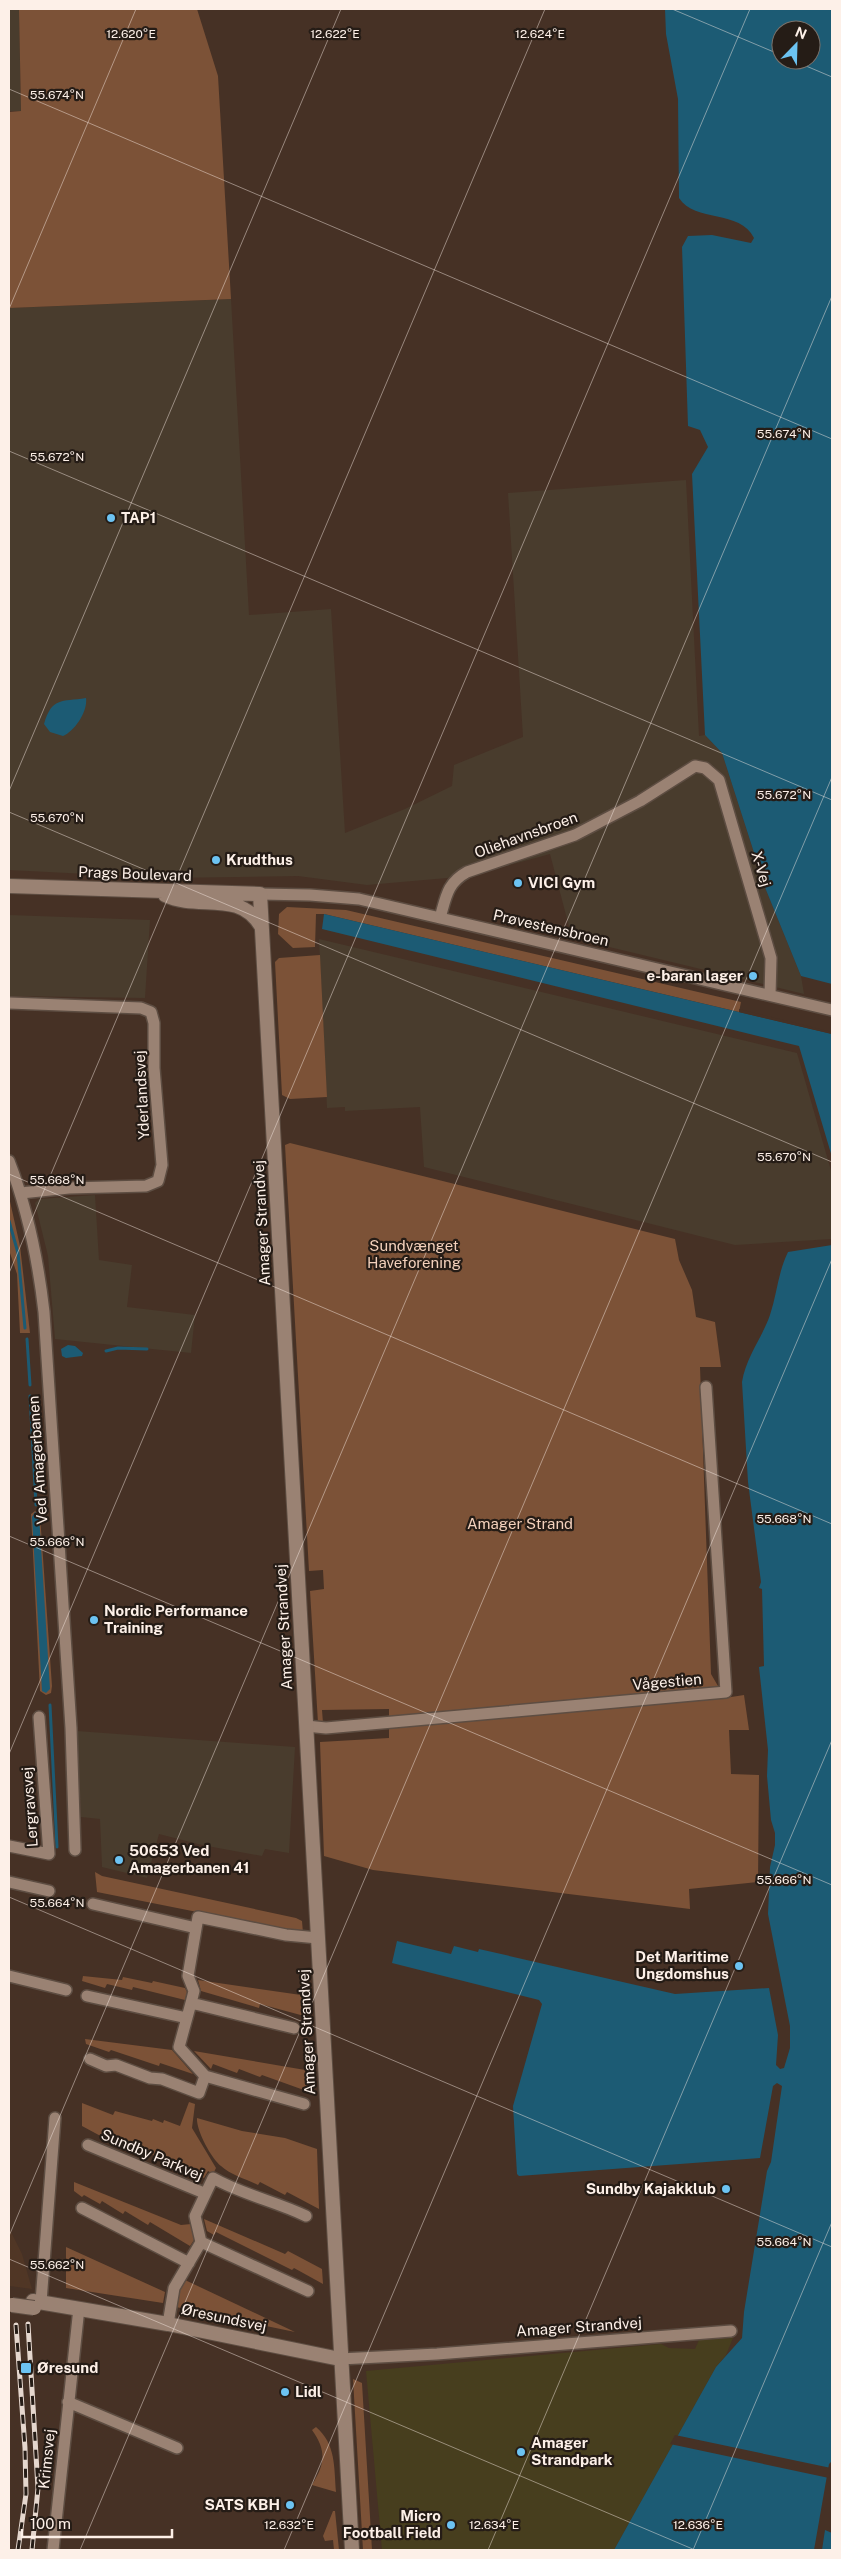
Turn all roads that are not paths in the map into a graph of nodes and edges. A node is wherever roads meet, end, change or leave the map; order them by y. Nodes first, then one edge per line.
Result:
1 (696, 766) joint
2 (9, 886) edge
3 (156, 891) junction
4 (260, 894) junction
5 (440, 918) junction
6 (262, 927) junction
7 (770, 995) junction
8 (9, 1003) edge
9 (832, 1010) edge
10 (9, 1162) edge
11 (21, 1193) junction
12 (706, 1387) dead end
13 (39, 1717) dead end
14 (306, 1726) junction
15 (9, 1846) edge
16 (75, 1850) dead end
17 (9, 1882) edge
18 (49, 1891) dead end
19 (94, 1904) dead end
20 (196, 1928) junction
21 (318, 1938) junction
22 (9, 1976) edge
23 (66, 1990) dead end
24 (87, 1996) dead end
25 (191, 2004) junction
26 (187, 2018) junction
27 (294, 2028) dead end
28 (90, 2059) dead end
29 (205, 2076) junction
30 (304, 2104) dead end
31 (56, 2118) dead end
32 (88, 2145) dead end
33 (204, 2193) junction
34 (82, 2208) dead end
35 (306, 2216) dead end
36 (201, 2242) junction
37 (189, 2264) junction
38 (308, 2291) dead end
39 (10, 2302) edge
40 (36, 2304) junction
41 (78, 2310) junction
42 (168, 2324) junction
43 (731, 2331) dead end
44 (340, 2359) junction
45 (68, 2402) junction
46 (177, 2448) dead end
47 (53, 2550) edge
48 (352, 2550) edge

1 - 5 street, Oliehavnsbroen
1 - 7 street, X-Vej
2 - 3 street, Prags Boulevard
3 - 4 street, Prags Boulevard
3 - 6 street
4 - 5 street, Prøvestensbroen
4 - 6 street, Amager Strandvej
5 - 7 street, Prøvestensbroen
6 - 14 street, Amager Strandvej
7 - 9 street, Prøvestensbroen
8 - 11 street, Yderlandsvej
10 - 11 street, Ved Amagerbanen
11 - 16 street, Ved Amagerbanen
12 - 14 street, Vågestien
13 - 15 street, Lergravsvej
14 - 21 street, Amager Strandvej
17 - 18 street
19 - 20 street
20 - 21 street
20 - 25 street
21 - 44 street, Amager Strandvej
22 - 23 street
24 - 26 street
25 - 26 street
25 - 27 street
26 - 29 street
28 - 29 street
29 - 30 street
31 - 40 street
32 - 33 street, Sundby Parkvej
33 - 35 street, Sundby Parkvej
33 - 36 street, Sundby Parkvej
34 - 37 street
36 - 37 street
36 - 38 street
37 - 42 street
39 - 40 street, Øresundsvej, bridge
40 - 41 street, Øresundsvej
41 - 42 street, Øresundsvej
41 - 45 street, Krimsvej
42 - 44 street, Øresundsvej
43 - 44 street, Amager Strandvej
44 - 48 street, Amager Strandvej
45 - 46 street
45 - 47 street, Krimsvej

